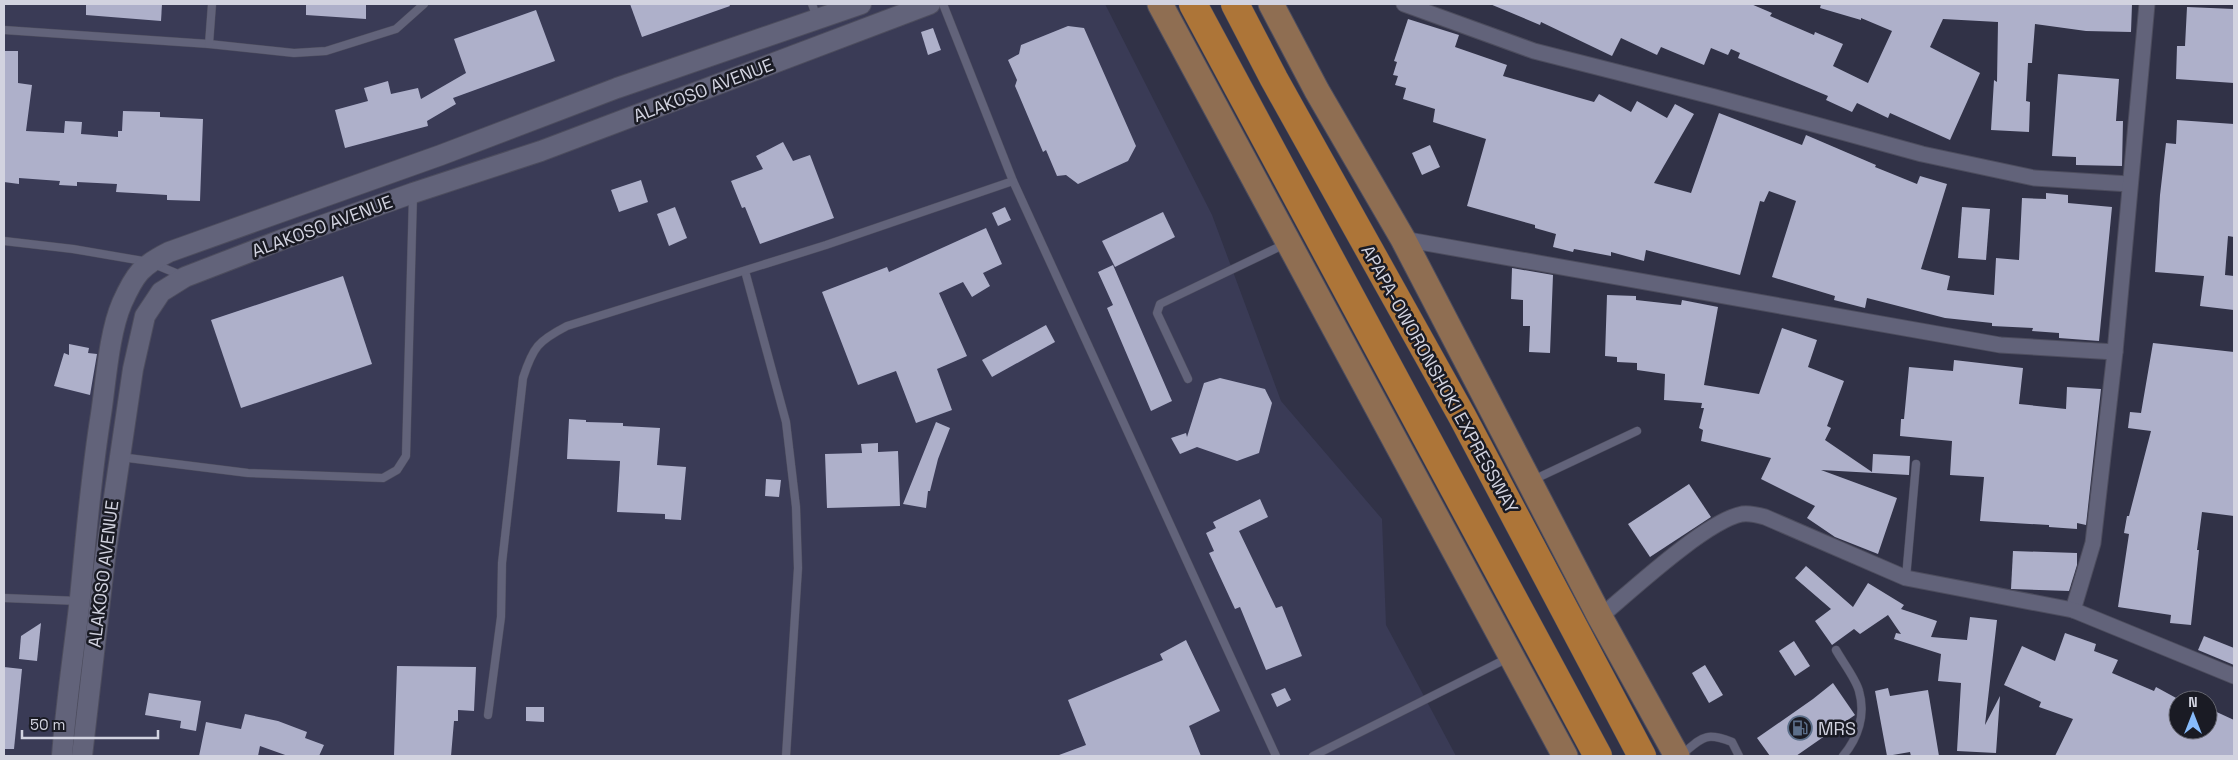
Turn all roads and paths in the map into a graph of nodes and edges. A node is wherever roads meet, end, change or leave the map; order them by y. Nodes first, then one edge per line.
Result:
1 (212, 4) edge
2 (424, 4) edge
3 (861, 4) edge
4 (930, 4) edge
5 (943, 4) edge
6 (1160, 4) edge
7 (1193, 4) edge
8 (1235, 4) edge
9 (1270, 4) edge
10 (1404, 4) edge
11 (2147, 4) edge
12 (814, 11) edge
13 (4, 30) edge
14 (209, 44) junction
15 (1013, 181) junction
16 (2129, 184) junction
17 (413, 192) junction
18 (1403, 239) junction
19 (4, 241) edge
20 (1289, 242) junction
21 (148, 262) junction
22 (745, 271) junction
23 (185, 276) junction
24 (2115, 352) junction
25 (1188, 378) dead end
26 (1637, 432) dead end
27 (118, 457) junction
28 (1916, 464) dead end
29 (1529, 482) junction
30 (1906, 578) junction
31 (4, 598) edge
32 (90, 602) junction
33 (2073, 610) junction
34 (1600, 616) junction
35 (1836, 650) dead end
36 (1512, 656) junction
37 (2234, 676) edge
38 (488, 715) dead end
39 (62, 756) edge
40 (82, 756) edge
41 (786, 756) edge
42 (1276, 756) edge
43 (1313, 756) edge
44 (1565, 756) edge
45 (1598, 756) edge
46 (1642, 756) edge
47 (1678, 756) edge
48 (1739, 756) edge
49 (1843, 756) edge

1 - 14 lane
2 - 14 lane
3 - 12 street, ALAKOSO AVENUE
4 - 17 street, ALAKOSO AVENUE
5 - 15 lane
6 - 20 main road
7 - 45 highway
8 - 46 highway, APAPA-OWORONSHOKI EXPRESSWAY
9 - 18 main road, APAPA-OWORONSHOKI EXPRESSWAY
10 - 16 street
11 - 16 street
12 - 21 street, ALAKOSO AVENUE
13 - 14 lane
15 - 22 lane
15 - 42 lane
16 - 24 street
17 - 23 street, ALAKOSO AVENUE
17 - 27 lane
18 - 24 street
18 - 29 main road, APAPA-OWORONSHOKI EXPRESSWAY
19 - 21 lane
20 - 25 lane
20 - 36 main road
21 - 23 lane
21 - 32 street, ALAKOSO AVENUE
22 - 38 lane
22 - 41 lane
23 - 27 street, ALAKOSO AVENUE
24 - 33 street
26 - 29 lane
27 - 32 street, ALAKOSO AVENUE
28 - 30 lane
29 - 34 main road, APAPA-OWORONSHOKI EXPRESSWAY
30 - 33 street
30 - 34 street
31 - 32 lane
32 - 39 street, ALAKOSO AVENUE
32 - 40 street, ALAKOSO AVENUE
33 - 37 street
34 - 47 main road, APAPA-OWORONSHOKI EXPRESSWAY
35 - 49 lane
36 - 43 lane
36 - 44 main road
47 - 48 lane

